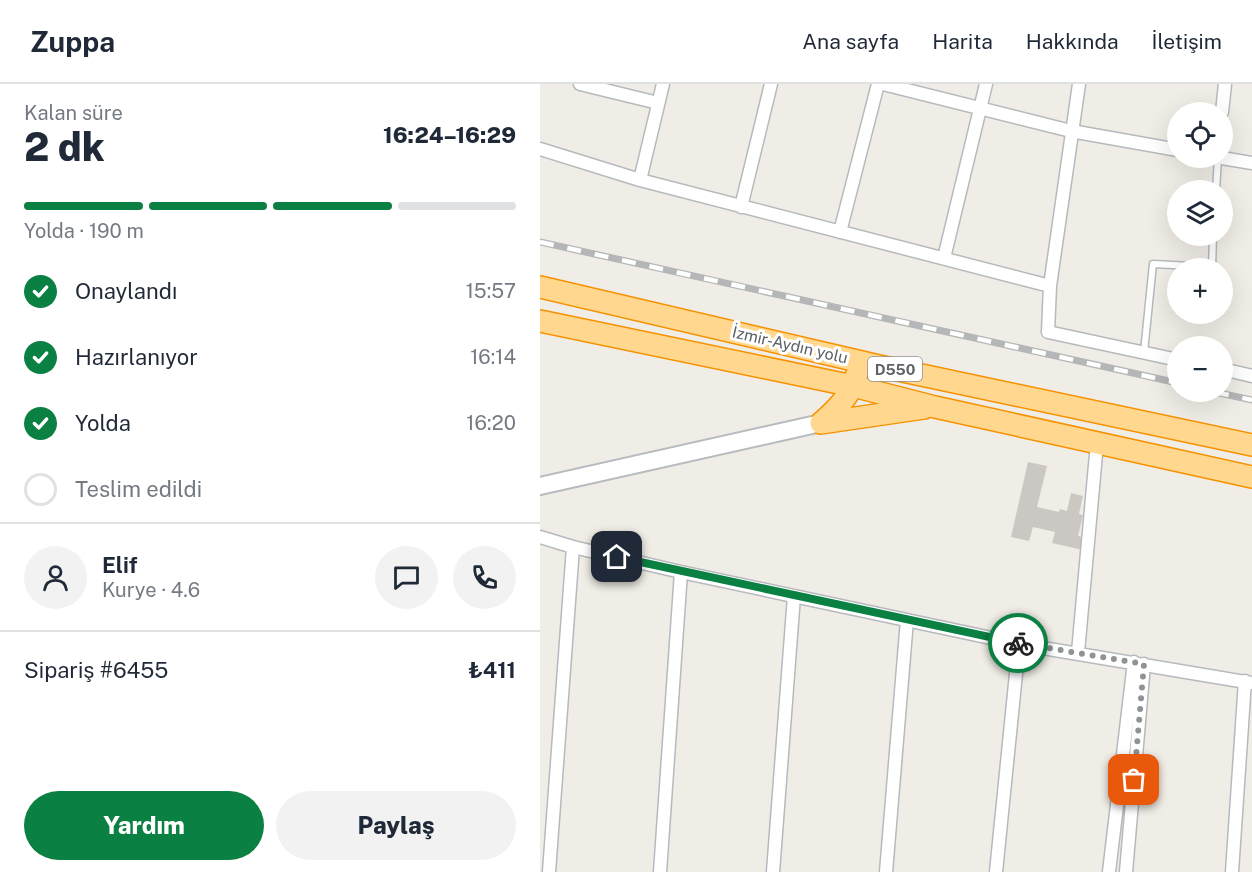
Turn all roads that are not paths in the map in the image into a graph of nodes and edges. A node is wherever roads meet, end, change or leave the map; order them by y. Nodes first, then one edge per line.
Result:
1 (580, 84) edge
2 (663, 84) edge
3 (771, 84) edge
4 (881, 84) edge
5 (986, 84) edge
6 (1079, 84) edge
7 (1225, 84) edge
8 (1223, 102) edge
9 (658, 103) junction
10 (980, 109) junction
11 (1071, 131) junction
12 (1167, 148) edge
13 (540, 149) edge
14 (1233, 160) edge
15 (1252, 163) edge
16 (640, 180) junction
17 (741, 207) junction
18 (840, 232) junction
19 (1213, 246) edge
20 (944, 258) junction
21 (1050, 286) junction
22 (540, 287) edge
23 (540, 321) edge
24 (1143, 352) junction
25 (1167, 357) edge
26 (870, 364) junction
27 (1233, 372) edge
28 (789, 373) junction
29 (1252, 376) edge
30 (861, 389) junction
31 (935, 407) junction
32 (859, 417) junction
33 (821, 423) junction
34 (1097, 443) junction
35 (1252, 445) edge
36 (1252, 477) edge
37 (540, 486) edge
38 (540, 537) edge
39 (573, 547) junction
40 (681, 572) junction
41 (794, 596) junction
42 (907, 620) junction
43 (1019, 644) junction
44 (1078, 652) junction
45 (1139, 663) junction
46 (1249, 682) edge
47 (549, 872) edge
48 (660, 872) edge
49 (773, 872) edge
50 (886, 872) edge
51 (996, 872) edge
52 (1109, 872) edge
53 (1126, 872) edge
54 (1232, 872) edge

1 - 9 street
2 - 9 street
3 - 17 street
4 - 10 street
4 - 18 street
5 - 10 street
6 - 11 street
7 - 8 street
9 - 16 street
10 - 11 street
10 - 20 street
11 - 12 street
11 - 21 street
13 - 16 street
14 - 15 street
16 - 17 street
17 - 18 street
18 - 20 street
19 - 24 lane
20 - 21 street
21 - 24 street
22 - 26 highway, İzmir-Aydın yolu / D550
23 - 28 highway, İzmir-Aydın yolu / D550
24 - 25 street
26 - 30 highway
26 - 35 highway, İzmir-Aydın yolu / D550
27 - 29 street
28 - 30 highway, İzmir-Aydın yolu / D550
28 - 33 highway
30 - 31 highway, İzmir-Aydın yolu / D550
30 - 32 highway
30 - 33 highway
31 - 32 highway
31 - 34 highway, İzmir-Aydın yolu / D550
32 - 33 highway
33 - 37 street
34 - 36 highway, İzmir-Aydın yolu / D550
34 - 44 street
38 - 39 street
39 - 40 street
39 - 47 street
40 - 41 street
40 - 48 street
41 - 42 street
41 - 49 street
42 - 43 street
42 - 50 street
43 - 44 street
43 - 51 street
44 - 45 street
45 - 46 street
45 - 52 street
45 - 53 street
46 - 54 street

